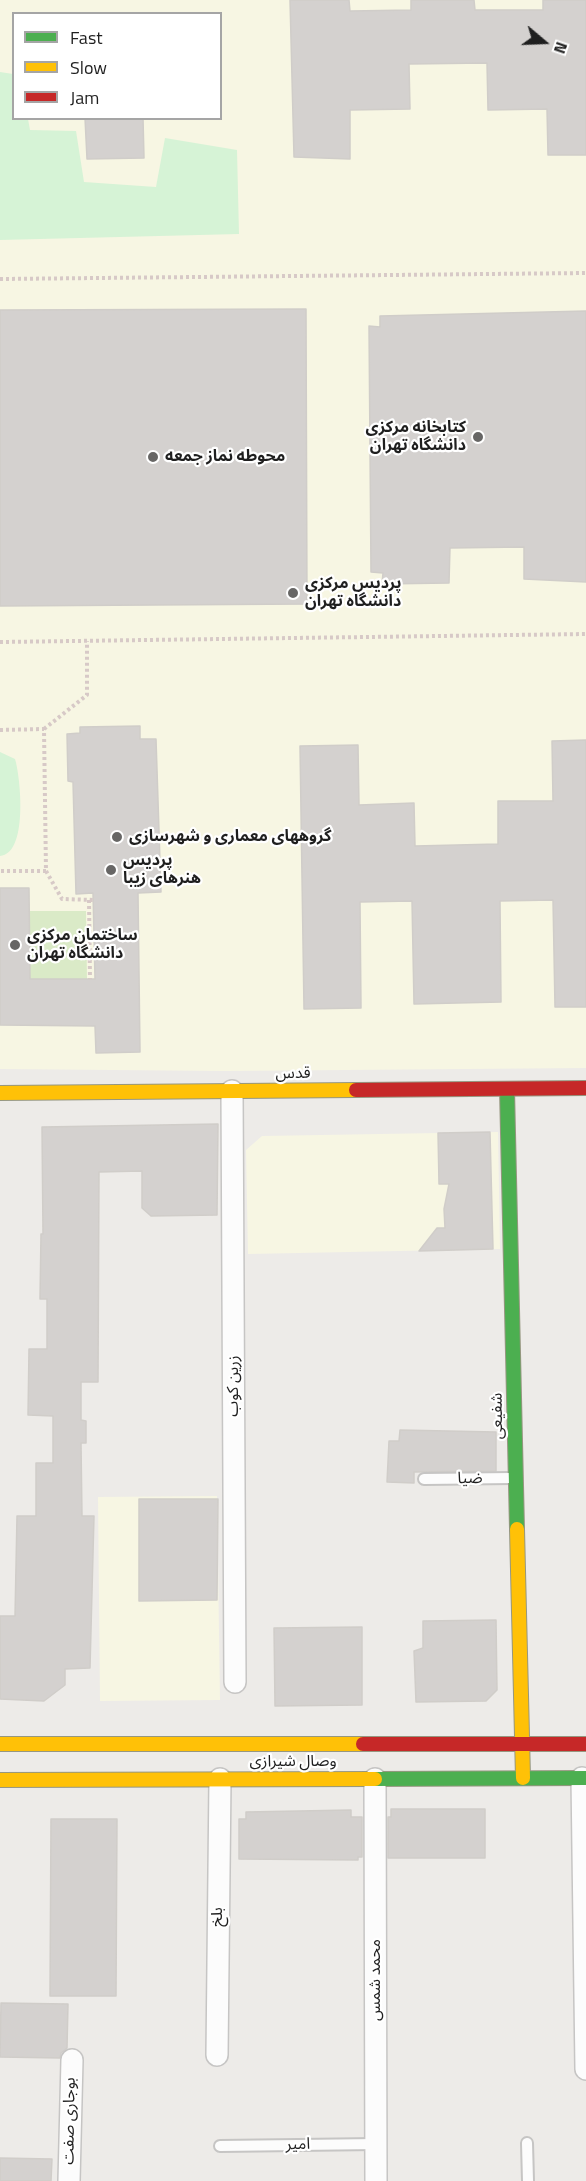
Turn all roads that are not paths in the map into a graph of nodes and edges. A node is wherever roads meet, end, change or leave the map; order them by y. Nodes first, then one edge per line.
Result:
1 (586, 1088) edge
2 (507, 1089) junction
3 (232, 1091) junction
4 (0, 1093) edge
5 (516, 1478) junction
6 (424, 1479) dead end
7 (235, 1682) dead end
8 (0, 1744) edge
9 (522, 1744) junction
10 (586, 1744) edge
11 (523, 1778) junction
12 (584, 1778) edge
13 (220, 1779) junction
14 (375, 1779) junction
15 (0, 1780) edge
16 (217, 2055) dead end
17 (72, 2060) dead end
18 (586, 2069) edge
19 (527, 2143) dead end
20 (376, 2144) junction
21 (220, 2146) dead end
22 (69, 2181) edge
23 (376, 2181) edge
24 (528, 2181) edge

1 - 2 street, قدس
2 - 3 street, قدس
2 - 5 street, شفیعی
3 - 4 street, قدس
3 - 7 street, زرین کوب
5 - 6 lane, ضیا
5 - 9 street, شفیعی
8 - 9 street, وصال شیرازی
9 - 10 street, وصال شیرازی
9 - 11 street, شفیعی
11 - 12 street, وصال شیرازی
11 - 14 street, وصال شیرازی
12 - 18 street
13 - 14 street, وصال شیرازی
13 - 15 street, وصال شیرازی
13 - 16 street, بلخ
14 - 20 street, محمد شمس
17 - 22 street, بوجاری صفت
19 - 24 lane
20 - 21 lane, امیر
20 - 23 street, محمد شمس

